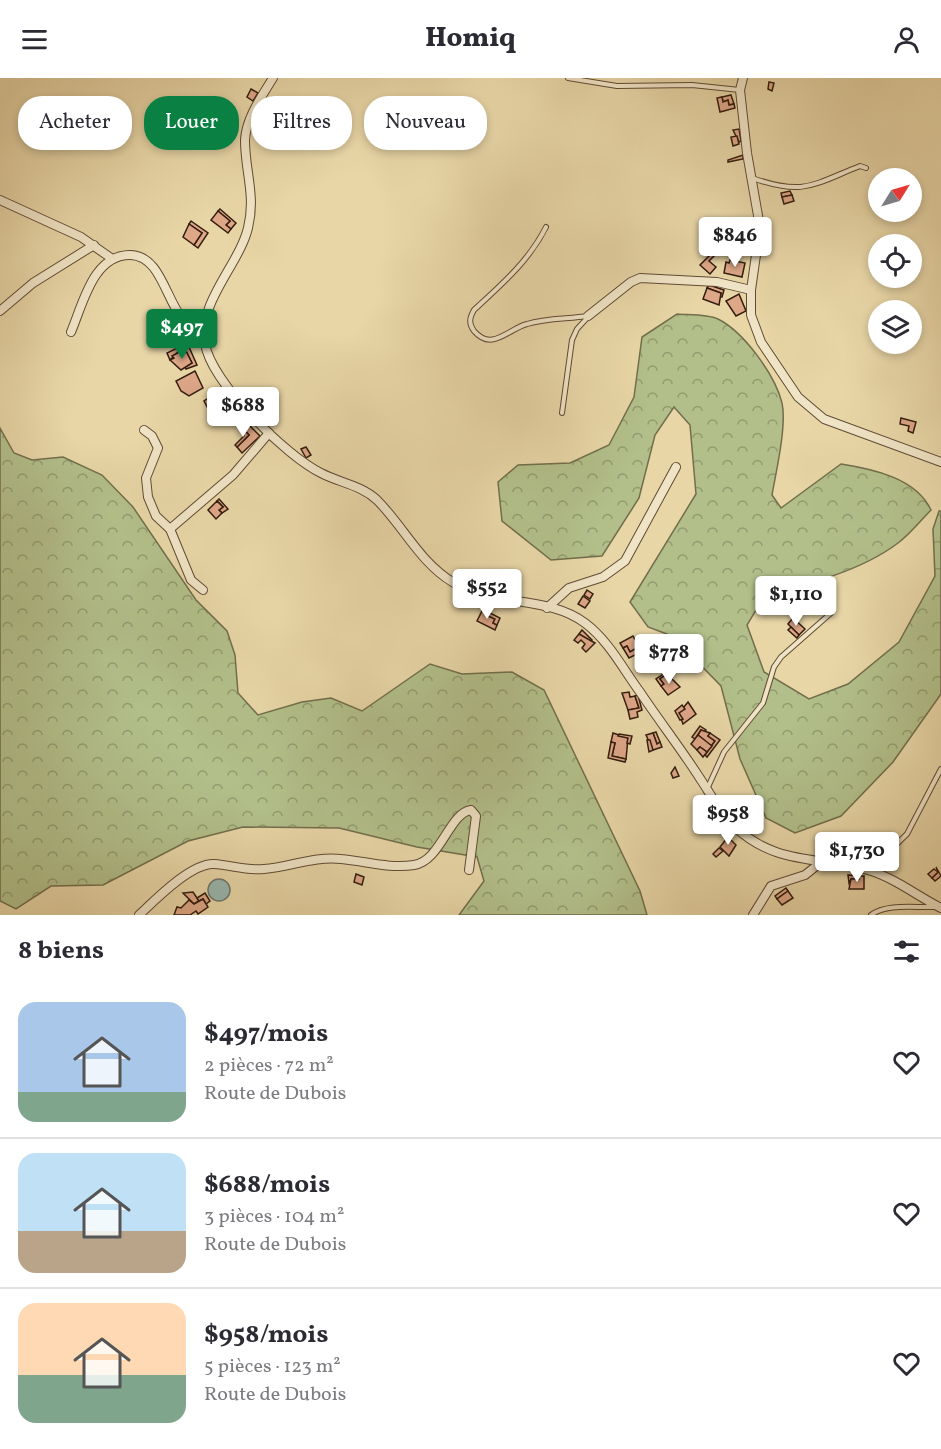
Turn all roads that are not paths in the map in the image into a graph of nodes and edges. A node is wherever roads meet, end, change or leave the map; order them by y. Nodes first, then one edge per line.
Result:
1 (273, 78) edge
2 (568, 78) edge
3 (743, 78) edge
4 (740, 90) junction
5 (866, 168) dead end
6 (752, 178) junction
7 (0, 200) edge
8 (546, 227) dead end
9 (94, 245) junction
10 (111, 258) junction
11 (751, 290) junction
12 (0, 311) edge
13 (588, 316) junction
14 (70, 332) dead end
15 (205, 336) junction
16 (562, 412) dead end
17 (144, 430) dead end
18 (269, 433) junction
19 (941, 462) edge
20 (676, 467) dead end
21 (170, 530) junction
22 (203, 590) dead end
23 (547, 608) junction
24 (831, 613) dead end
25 (941, 769) edge
26 (707, 788) junction
27 (820, 863) junction
28 (469, 870) dead end
29 (868, 870) junction
30 (940, 908) edge
31 (139, 915) edge
32 (753, 915) edge
33 (871, 915) edge

1 - 15 street
2 - 4 lane
3 - 4 street
4 - 6 street
5 - 6 lane
6 - 11 street
7 - 9 street
8 - 13 lane
9 - 10 street
9 - 12 street
10 - 14 street
10 - 15 street
11 - 13 street
11 - 19 street
13 - 16 lane
15 - 18 street
17 - 21 street
18 - 21 street
18 - 23 street
20 - 23 street
21 - 22 street
23 - 26 street
24 - 26 lane
25 - 29 lane
26 - 27 street
27 - 29 street
27 - 32 street
28 - 31 street
29 - 30 street
30 - 33 lane

